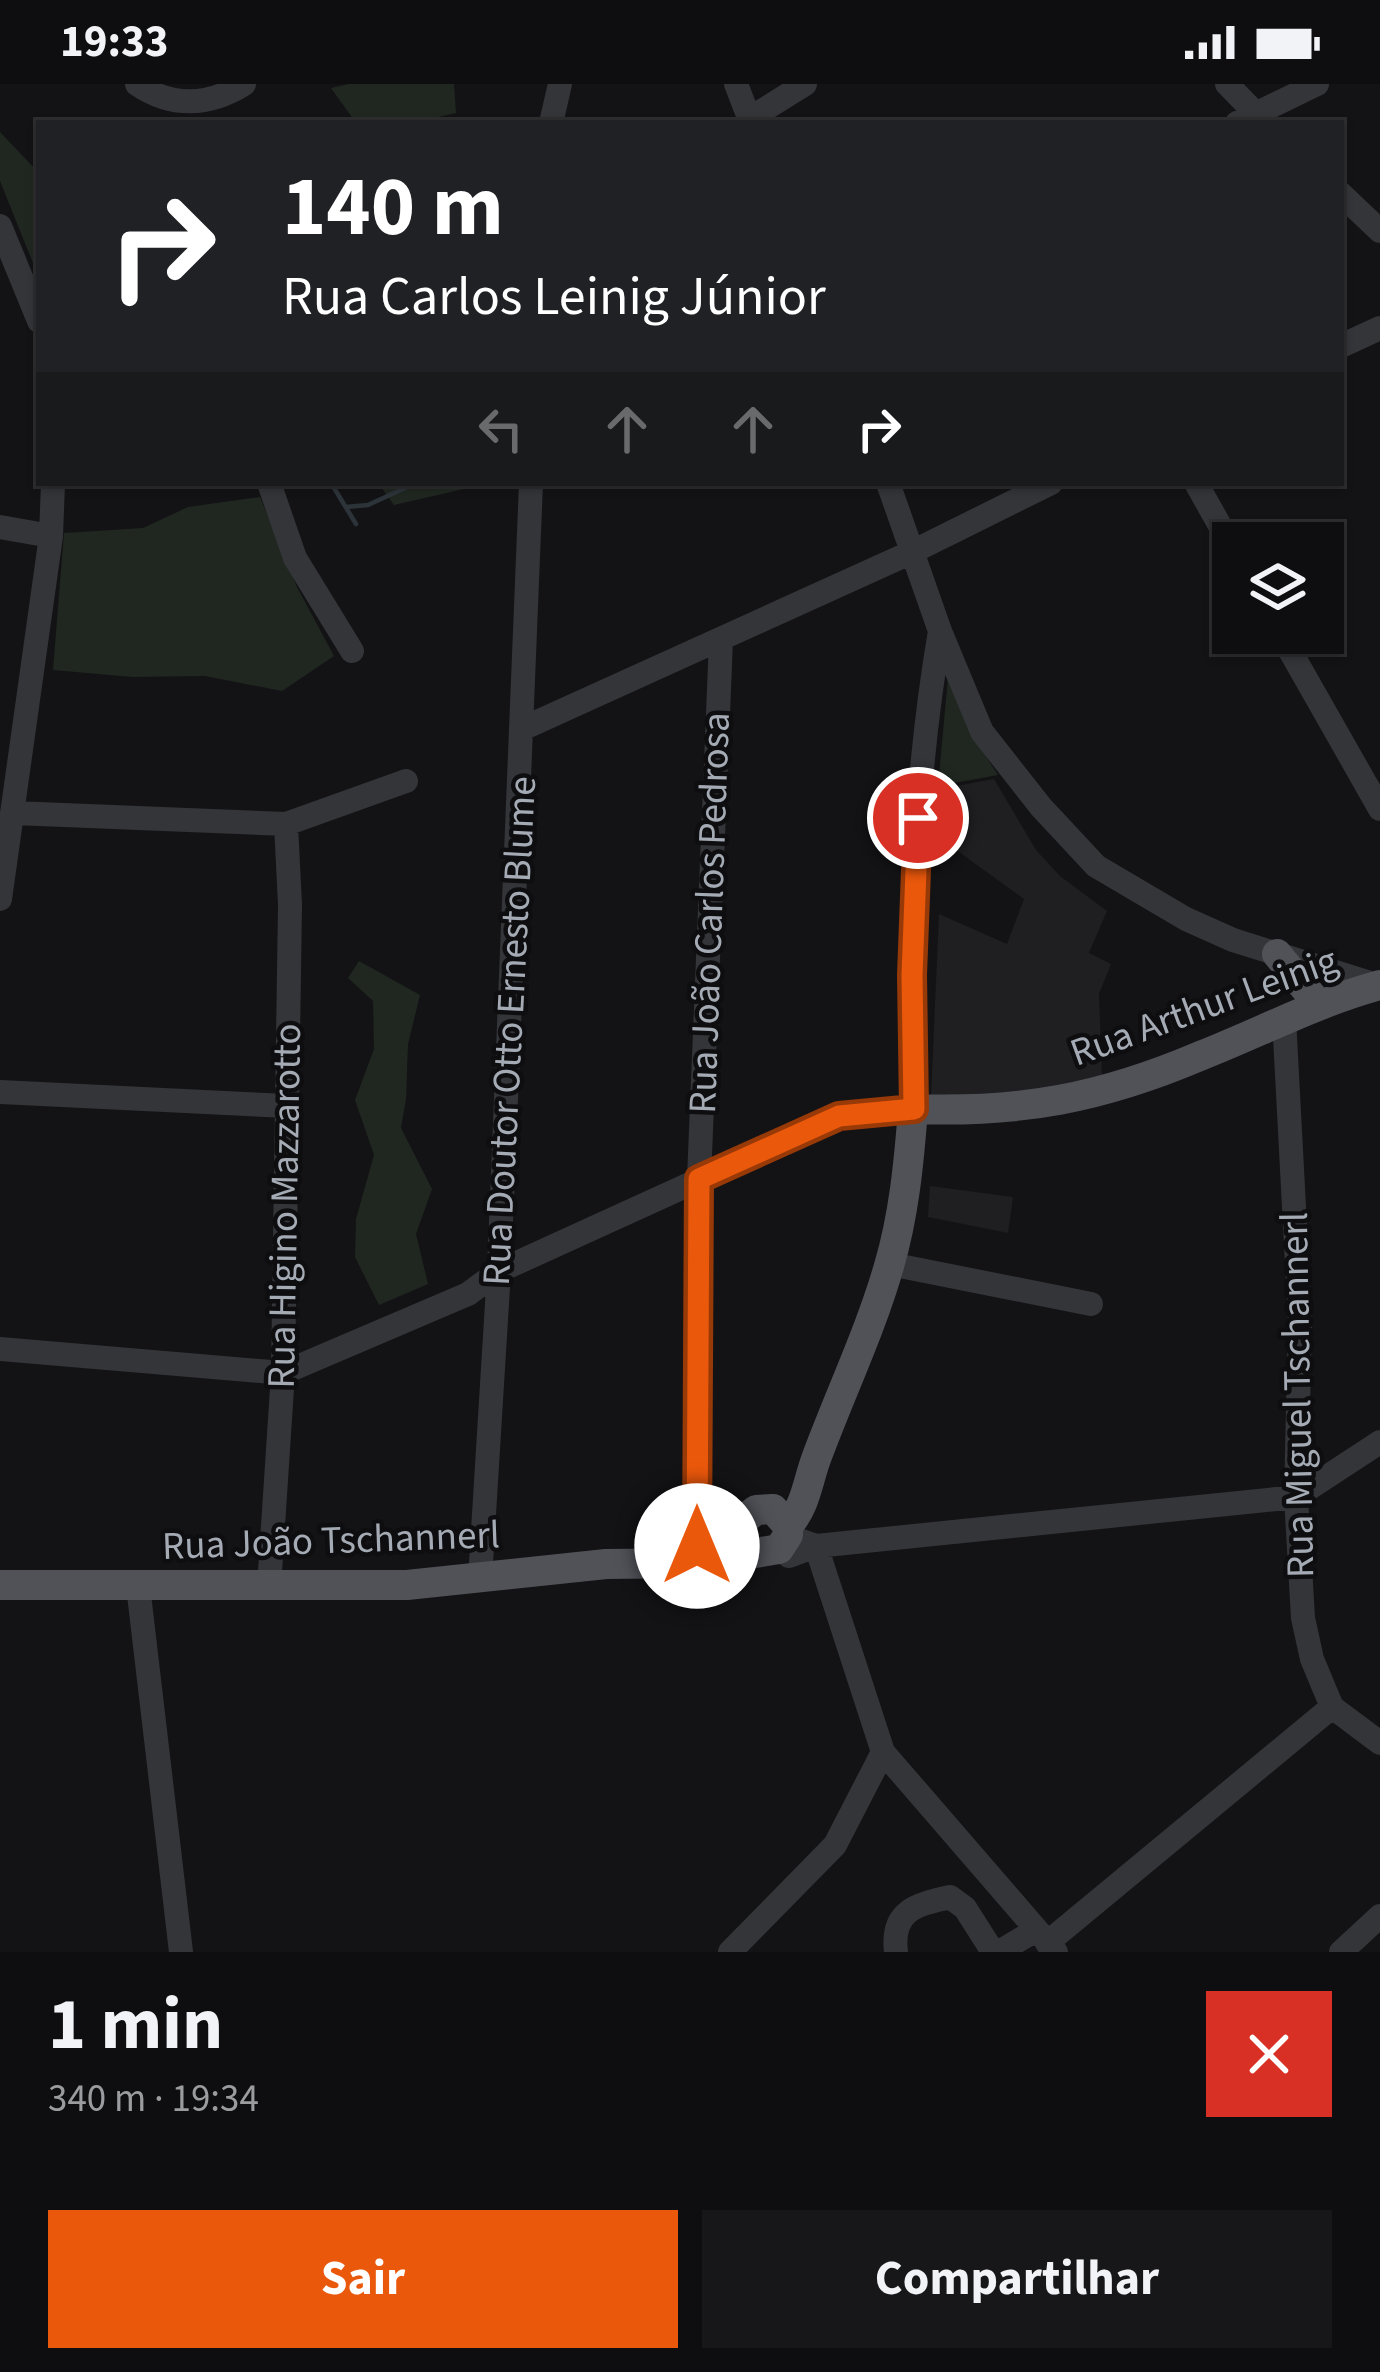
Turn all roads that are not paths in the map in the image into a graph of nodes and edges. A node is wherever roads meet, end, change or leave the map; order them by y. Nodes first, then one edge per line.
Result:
1 (137, 84) edge
2 (244, 84) edge
3 (560, 84) edge
4 (736, 84) edge
5 (806, 84) edge
6 (1226, 84) edge
7 (1317, 84) edge
8 (552, 120) edge
9 (750, 120) edge
10 (752, 120) edge
11 (1252, 120) edge
12 (1344, 197) edge
13 (0, 226) edge
14 (1380, 231) edge
15 (36, 314) edge
16 (1380, 328) edge
17 (1344, 345) edge
18 (53, 486) edge
19 (270, 486) edge
20 (531, 486) edge
21 (889, 486) edge
22 (1045, 486) edge
23 (1198, 486) edge
24 (1218, 522) edge
25 (0, 527) edge
26 (51, 536) junction
27 (912, 552) junction
28 (940, 631) junction
29 (721, 640) junction
30 (352, 651) dead end
31 (1292, 654) edge
32 (524, 728) junction
33 (406, 781) dead end
34 (1380, 809) edge
35 (14, 813) junction
36 (286, 824) junction
37 (0, 898) edge
38 (1277, 954) junction
39 (1380, 986) edge
40 (1319, 1005) junction
41 (1285, 1018) junction
42 (912, 1065) junction
43 (0, 1092) edge
44 (287, 1106) junction
45 (914, 1109) junction
46 (857, 1112) junction
47 (699, 1179) junction
48 (890, 1264) junction
49 (500, 1271) junction
50 (1091, 1304) dead end
51 (0, 1349) edge
52 (283, 1373) junction
53 (1380, 1442) edge
54 (1296, 1497) junction
55 (779, 1537) junction
56 (697, 1546) junction
57 (663, 1561) junction
58 (480, 1579) junction
59 (0, 1585) edge
60 (138, 1586) junction
61 (269, 1587) junction
62 (1332, 1707) junction
63 (1380, 1743) edge
64 (883, 1752) junction
65 (1380, 1916) edge
66 (1046, 1942) edge
67 (181, 1952) edge
68 (730, 1952) edge
69 (896, 1952) edge
70 (999, 1952) edge
71 (1343, 1952) edge

1 - 2 street
3 - 8 street
4 - 9 street
5 - 10 street
6 - 11 street
7 - 11 street
12 - 14 street
13 - 15 street
16 - 17 street
18 - 26 street
19 - 30 street
20 - 32 street, Rua Doutor Otto Ernesto Blume
21 - 27 street
22 - 27 street
23 - 24 street
25 - 26 street
26 - 35 street
27 - 28 street
27 - 29 street
28 - 38 street
28 - 42 street
29 - 32 street
29 - 47 street, Rua João Carlos Pedrosa
31 - 34 street
32 - 49 street, Rua Doutor Otto Ernesto Blume
33 - 36 street
35 - 36 street
35 - 37 street
36 - 44 street, Rua Higino Mazzarotto
38 - 39 street
38 - 40 main road
39 - 40 main road, Rua Arthur Leinig
40 - 41 main road, Rua Arthur Leinig
41 - 45 main road, Rua Arthur Leinig
41 - 54 street, Rua Miguel Tschannerl
42 - 45 street
42 - 46 street
43 - 44 street
44 - 52 street, Rua Higino Mazzarotto
45 - 46 street
45 - 48 main road
46 - 47 street
47 - 49 street
47 - 56 street, Rua João Carlos Pedrosa
48 - 50 street
48 - 55 main road
49 - 52 street
49 - 58 street, Rua Doutor Otto Ernesto Blume
51 - 52 street
52 - 61 street, Rua Higino Mazzarotto
53 - 54 street, Rua João Tschannerl
54 - 55 street, Rua João Tschannerl
54 - 62 street, Rua Miguel Tschannerl
55 - 56 main road, Rua João Tschannerl
55 - 57 main road, Rua João Tschannerl
55 - 64 street
56 - 57 main road, Rua João Tschannerl
57 - 58 main road, Rua João Tschannerl
58 - 61 main road, Rua João Tschannerl
59 - 60 main road, Rua João Tschannerl
60 - 61 main road, Rua João Tschannerl
60 - 67 street
62 - 63 street
62 - 66 street
64 - 66 street
64 - 68 street
65 - 71 street
66 - 70 street
69 - 70 street

